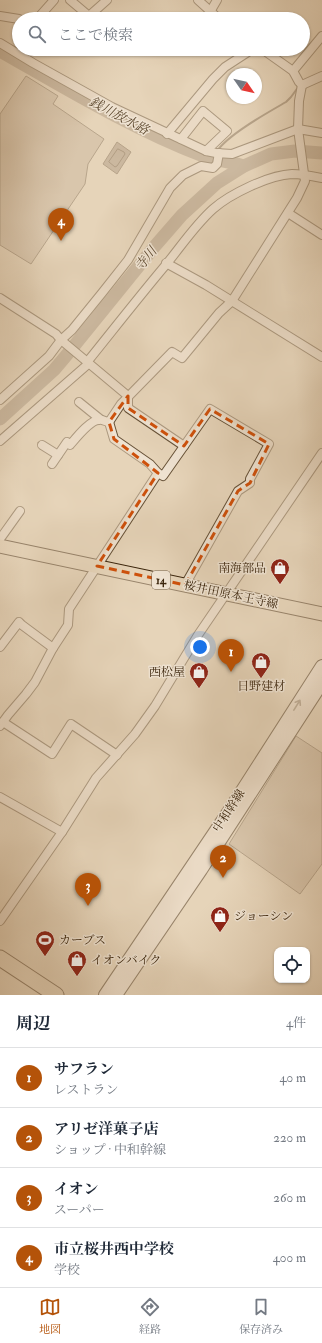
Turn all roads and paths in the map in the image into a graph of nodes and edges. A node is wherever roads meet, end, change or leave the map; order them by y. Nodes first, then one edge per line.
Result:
1 (54, 0) edge
2 (70, 0) edge
3 (107, 0) edge
4 (198, 0) edge
5 (218, 0) edge
6 (43, 12) edge
7 (84, 12) edge
8 (94, 12) edge
9 (210, 12) joint
10 (0, 16) edge
11 (12, 18) edge
12 (322, 36) edge
13 (0, 43) edge
14 (12, 50) edge
15 (310, 50) edge
16 (21, 56) edge
17 (242, 56) edge
18 (272, 56) edge
19 (305, 56) edge
20 (293, 71) junction
21 (322, 76) edge
22 (301, 84) junction
23 (298, 131) junction
24 (322, 133) edge
25 (167, 134) junction
26 (180, 139) junction
27 (213, 152) junction
28 (303, 172) junction
29 (322, 178) edge
30 (288, 213) junction
31 (322, 236) edge
32 (166, 264) junction
33 (0, 298) edge
34 (232, 301) junction
35 (62, 341) junction
36 (322, 358) edge
37 (86, 360) junction
38 (128, 396) junction
39 (0, 400) edge
40 (79, 402) dead end
41 (100, 420) junction
42 (109, 422) junction
43 (0, 441) edge
44 (42, 445) dead end
45 (184, 446) junction
46 (322, 453) edge
47 (58, 455) junction
48 (52, 464) dead end
49 (158, 473) junction
50 (20, 511) dead end
51 (0, 539) edge
52 (0, 546) edge
53 (97, 566) junction
54 (186, 585) junction
55 (226, 594) junction
56 (322, 614) edge
57 (0, 647) edge
58 (53, 648) junction
59 (322, 666) edge
60 (322, 683) edge
61 (2, 724) edge
62 (117, 755) junction
63 (0, 797) edge
64 (62, 832) junction
65 (0, 921) edge
66 (0, 958) edge
67 (56, 995) edge
68 (105, 995) edge
69 (116, 995) edge

1 - 6 street
2 - 7 street
3 - 8 street
4 - 9 street
5 - 9 street
10 - 11 street
12 - 15 street
13 - 14 street
16 - 25 street
17 - 25 street
18 - 20 street
19 - 20 street
20 - 22 street
21 - 22 street
22 - 23 street
23 - 24 street
23 - 27 street
23 - 28 street
25 - 26 street
26 - 27 street
26 - 27 street
27 - 35 street
28 - 29 street
28 - 30 street
28 - 32 street
30 - 31 street
30 - 34 street
32 - 34 street
32 - 37 street
33 - 35 street
34 - 36 street
34 - 38 street
35 - 37 street
35 - 39 street
37 - 38 street
37 - 43 street
38 - 42 street
38 - 45 street
40 - 41 street
41 - 42 street
41 - 47 street
42 - 49 street
44 - 47 street
45 - 49 street
45 - 54 street
46 - 55 street
47 - 48 street
49 - 53 street
50 - 51 street
52 - 53 main road, 桜井田原本王寺線 / 14
53 - 54 main road, 桜井田原本王寺線 / 14
53 - 58 street
54 - 55 main road, 桜井田原本王寺線 / 14
55 - 56 main road, 桜井田原本王寺線 / 14
55 - 62 street
57 - 58 street
58 - 61 street
68 -> 59 main road, 中和幹線
60 - 69 main road, 中和幹線
61 - 62 street
62 - 64 street
63 - 64 street
64 - 65 street
66 - 67 highway

